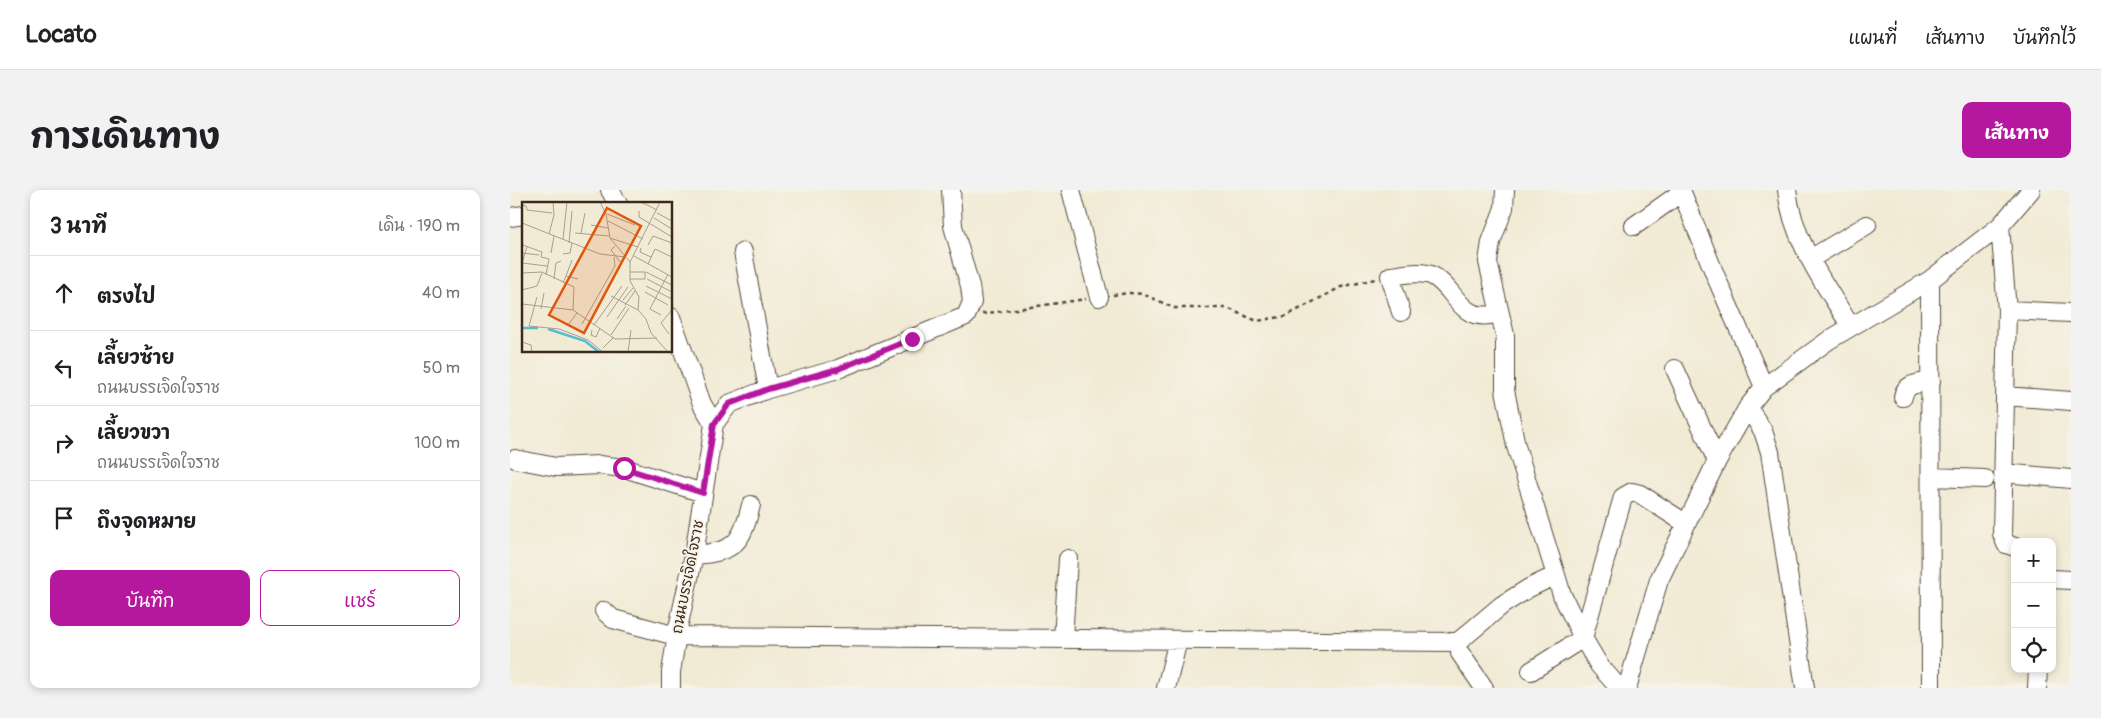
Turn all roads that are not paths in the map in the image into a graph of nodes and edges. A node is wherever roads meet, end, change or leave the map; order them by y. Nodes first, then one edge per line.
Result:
1 (610, 190) edge
2 (951, 190) edge
3 (1071, 190) edge
4 (1505, 190) edge
5 (1787, 190) edge
6 (2031, 190) edge
7 (1681, 191) edge
8 (617, 202) edge
9 (1868, 225) dead end
10 (1634, 226) dead end
11 (2000, 226) junction
12 (743, 252) dead end
13 (1810, 259) junction
14 (1930, 280) junction
15 (1099, 297) road end
16 (2007, 310) junction
17 (1401, 312) dead end
18 (1499, 313) junction
19 (2071, 313) edge
20 (672, 325) edge
21 (1851, 327) junction
22 (676, 353) edge
23 (1675, 369) dead end
24 (1930, 382) junction
25 (1764, 387) junction
26 (768, 389) junction
27 (2005, 396) junction
28 (1903, 397) dead end
29 (2071, 401) edge
30 (1748, 407) junction
31 (714, 424) junction
32 (515, 459) dead end
33 (1717, 461) junction
34 (2004, 473) junction
35 (1931, 477) junction
36 (2071, 479) edge
37 (1985, 480) dead end
38 (703, 493) junction
39 (751, 505) dead end
40 (1685, 523) junction
41 (2011, 546) edge
42 (694, 555) junction
43 (1068, 559) dead end
44 (1556, 575) junction
45 (2056, 579) edge
46 (2071, 580) edge
47 (604, 611) dead end
48 (676, 636) junction
49 (1583, 638) junction
50 (1062, 639) junction
51 (1178, 640) junction
52 (1460, 653) dead end
53 (1531, 670) dead end
54 (2038, 673) edge
55 (671, 688) edge
56 (1166, 688) edge
57 (1484, 688) edge
58 (1619, 688) edge
59 (1627, 688) edge
60 (1805, 688) edge
61 (1931, 688) edge
62 (2037, 688) edge

1 - 8 street
2 - 26 street, ถนนบรรเจิดใจราช
3 - 15 street
4 - 18 street
5 - 13 street
6 - 11 street
7 - 10 street
7 - 25 street
9 - 13 street
11 - 14 street
11 - 16 street
12 - 26 street
13 - 21 street
14 - 21 street
14 - 24 street
16 - 19 street
16 - 27 street
17 - 18 street
18 - 44 street
20 - 22 street
21 - 25 street
22 - 31 street
23 - 33 street
24 - 28 street
24 - 35 street
25 - 30 street
26 - 31 street, ถนนบรรเจิดใจราช
27 - 29 street
27 - 34 street
30 - 33 street
30 - 60 street
31 - 38 street, ถนนบรรเจิดใจราช
32 - 38 street
33 - 40 street
34 - 36 street
34 - 41 street
35 - 37 street
35 - 61 street
38 - 42 street, ถนนบรรเจิดใจราช
39 - 42 street
40 - 49 street
40 - 59 street
42 - 48 street, ถนนบรรเจิดใจราช
43 - 50 street
44 - 49 street
44 - 51 street
45 - 46 street
47 - 48 street
48 - 50 street
48 - 55 street, ถนนบรรเจิดใจราช
49 - 53 street
49 - 58 street
50 - 51 street
51 - 56 street
52 - 57 street
54 - 62 street

